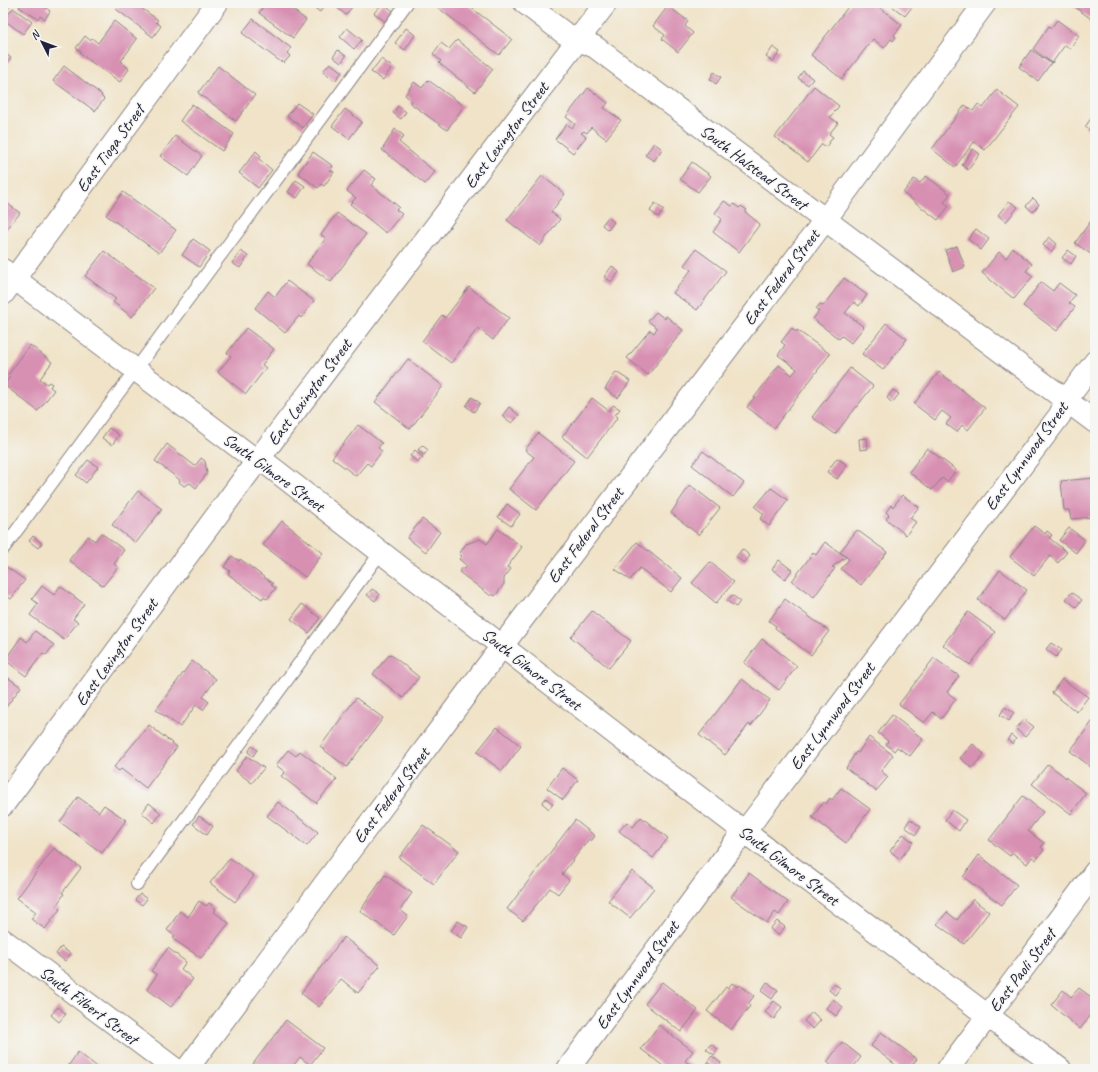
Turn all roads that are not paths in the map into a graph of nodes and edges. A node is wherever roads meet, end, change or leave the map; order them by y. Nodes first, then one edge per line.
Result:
1 (217, 3) edge
2 (407, 3) edge
3 (525, 3) edge
4 (606, 3) edge
5 (985, 3) edge
6 (579, 40) junction
7 (825, 220) junction
8 (7, 281) edge
9 (1095, 362) edge
10 (136, 370) junction
11 (1066, 400) junction
12 (1095, 422) edge
13 (257, 461) junction
14 (3, 549) edge
15 (381, 552) junction
16 (502, 646) junction
17 (3, 804) edge
18 (744, 831) junction
19 (1095, 872) edge
20 (137, 884) dead end
21 (3, 940) edge
22 (988, 1016) junction
23 (175, 1069) edge
24 (187, 1069) edge
25 (568, 1069) edge
26 (948, 1069) edge
27 (1060, 1069) edge

1 - 8 street, East Tioga Street
2 - 10 lane
3 - 6 street, South Halstead Street
4 - 6 street, East Lexington Street
5 - 7 street, East Federal Street
6 - 7 street, South Halstead Street
6 - 13 street, East Lexington Street
7 - 11 street, South Halstead Street
7 - 16 street, East Federal Street
8 - 10 street, South Gilmore Street
9 - 11 street, East Lynnwood Street
10 - 13 street, South Gilmore Street
10 - 14 lane
11 - 12 street, South Halstead Street
11 - 18 street, East Lynnwood Street
13 - 15 street, South Gilmore Street
13 - 17 street, East Lexington Street
15 - 16 street, South Gilmore Street
15 - 20 lane
16 - 18 street, South Gilmore Street
16 - 24 street, East Federal Street
18 - 22 street, South Gilmore Street
18 - 25 street, East Lynnwood Street
19 - 22 street, East Paoli Street
21 - 23 street, South Filbert Street
22 - 26 street, East Paoli Street
22 - 27 street, South Gilmore Street

